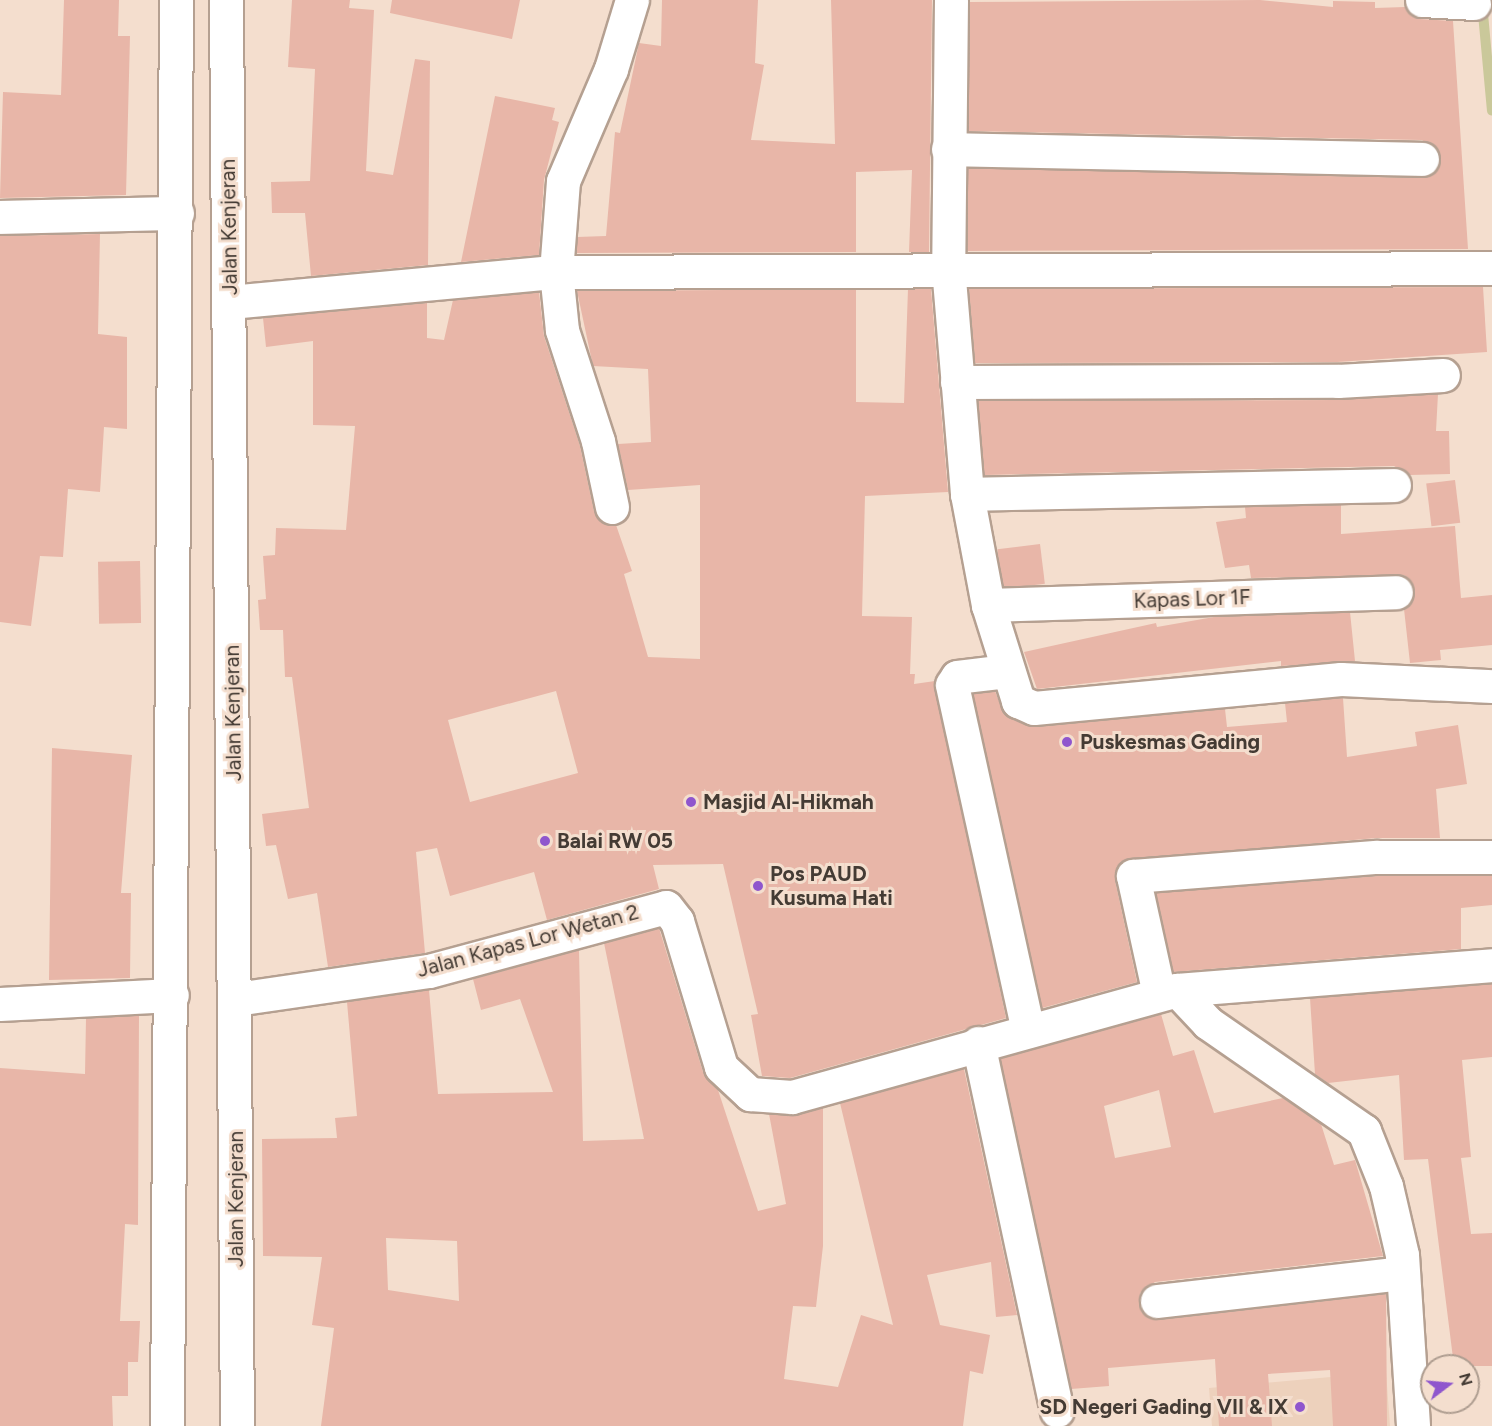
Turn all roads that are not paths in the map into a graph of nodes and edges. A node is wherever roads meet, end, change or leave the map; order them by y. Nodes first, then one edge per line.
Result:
1 (176, 0) edge
2 (226, 0) edge
3 (632, 0) edge
4 (951, 0) edge
5 (1422, 0) edge
6 (1474, 3) dead end
7 (948, 148) junction
8 (1422, 159) dead end
9 (177, 213) junction
10 (0, 217) edge
11 (948, 267) junction
12 (1492, 268) edge
13 (556, 272) junction
14 (230, 302) junction
15 (1443, 375) dead end
16 (957, 382) junction
17 (1394, 485) dead end
18 (966, 494) junction
19 (612, 507) dead end
20 (1396, 592) dead end
21 (988, 606) junction
22 (1007, 671) junction
23 (1492, 686) edge
24 (1492, 857) edge
25 (1492, 965) edge
26 (1168, 992) junction
27 (172, 995) junction
28 (236, 999) junction
29 (0, 1005) edge
30 (1028, 1031) junction
31 (978, 1043) junction
32 (1402, 1273) junction
33 (1157, 1301) dead end
34 (1057, 1411) dead end
35 (167, 1426) edge
36 (237, 1426) edge
37 (1413, 1426) edge

1 - 9 main road
2 - 14 main road, Jalan Kenjeran
3 - 13 main road
4 - 7 main road
5 - 6 main road
7 - 8 main road
7 - 11 main road
9 - 10 main road
9 - 27 main road
11 - 12 main road
11 - 13 main road
11 - 16 main road
13 - 14 main road
13 - 19 main road
14 - 28 main road, Jalan Kenjeran
15 - 16 main road
16 - 18 main road
17 - 18 main road
18 - 21 main road
20 - 21 main road, Kapas Lor 1F
21 - 22 main road
22 - 23 main road
22 - 30 main road
24 - 26 main road
25 - 26 main road
26 - 30 main road
26 - 32 main road
27 - 29 main road
27 - 35 main road
28 - 31 main road, Jalan Kapas Lor Wetan 2
28 - 36 main road, Jalan Kenjeran
30 - 31 main road
31 - 34 main road
32 - 33 main road
32 - 37 main road

